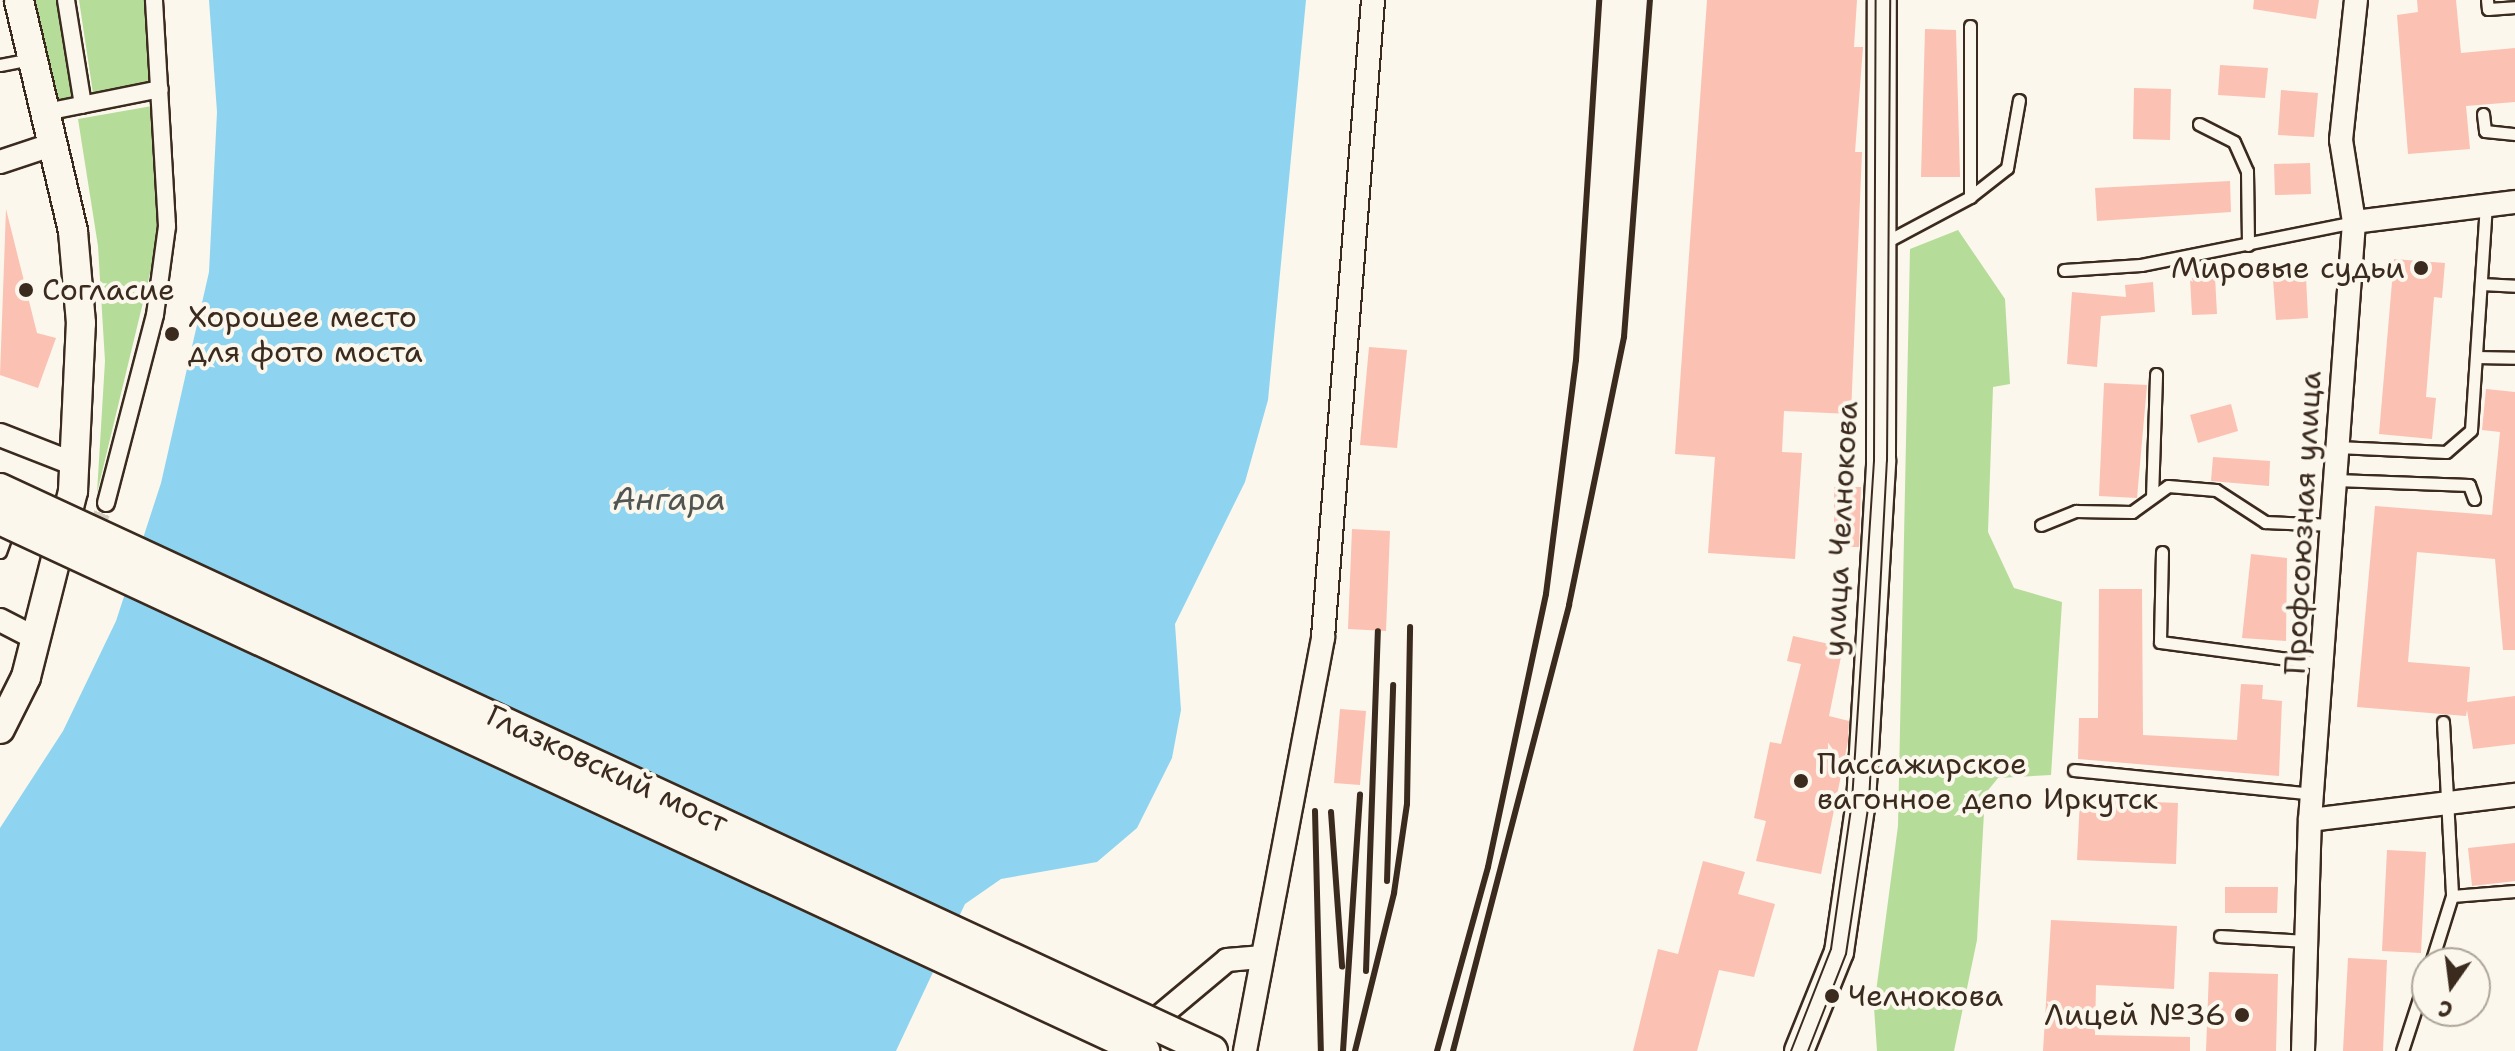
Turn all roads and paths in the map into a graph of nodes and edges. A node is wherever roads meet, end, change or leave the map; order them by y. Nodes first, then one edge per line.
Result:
1 (19, 0) edge
2 (66, 0) edge
3 (154, 0) edge
4 (1373, 0) edge
5 (1882, 0) edge
6 (2356, 0) edge
7 (2487, 0) edge
8 (2515, 7) edge
9 (1970, 26) dead end
10 (33, 59) junction
11 (0, 65) edge
12 (160, 89) junction
13 (2019, 100) dead end
14 (83, 105) junction
15 (46, 112) junction
16 (2483, 114) dead end
17 (2199, 124) dead end
18 (2515, 134) edge
19 (54, 144) junction
20 (0, 162) edge
21 (1970, 197) junction
22 (2515, 202) edge
23 (2486, 205) junction
24 (2354, 222) junction
25 (1882, 244) junction
26 (2248, 245) junction
27 (2064, 270) dead end
28 (2481, 284) junction
29 (2515, 286) edge
30 (2476, 357) junction
31 (2515, 358) edge
32 (2156, 374) dead end
33 (0, 435) edge
34 (2337, 447) junction
35 (74, 478) junction
36 (2336, 480) junction
37 (0, 489) edge
38 (2152, 497) junction
39 (2474, 499) dead end
40 (106, 503) tunnel mouth
41 (2041, 525) dead end
42 (2334, 525) junction
43 (3, 528) edge
44 (0, 552) edge
45 (2162, 552) dead end
46 (0, 620) edge
47 (37, 639) junction
48 (2325, 664) junction
49 (2443, 722) dead end
50 (0, 729) edge
51 (2074, 770) dead end
52 (2313, 794) junction
53 (2515, 795) edge
54 (2451, 804) junction
55 (2310, 820) junction
56 (2515, 891) edge
57 (2452, 896) junction
58 (2220, 936) dead end
59 (2306, 941) junction
60 (2436, 947) edge
61 (1260, 957) junction
62 (2411, 1023) edge
63 (1119, 1051) edge
64 (1144, 1051) edge
65 (1212, 1051) edge
66 (1245, 1051) edge
67 (1799, 1051) edge
68 (2303, 1051) edge
69 (2402, 1051) edge

1 - 10 street
2 - 14 street
3 - 12 street
4 - 61 street
5 - 25 street, улица Челнокова
6 - 24 street, Профсоюзная улица
7 - 8 lane
9 - 21 lane
10 - 11 lane
10 - 15 street
12 - 14 street
12 - 40 street
13 - 21 lane
14 - 15 street
15 - 19 street
16 - 18 lane
17 - 26 lane
19 - 20 street
19 - 35 street
21 - 25 lane
22 - 23 street
23 - 24 street
23 - 28 lane
24 - 26 lane
24 - 34 street, Профсоюзная улица
25 - 67 street, улица Челнокова
26 - 27 lane
28 - 29 lane
28 - 30 lane
30 - 31 lane
30 - 34 lane
32 - 38 lane
33 - 35 street
34 - 36 street, Профсоюзная улица
35 - 47 street
36 - 39 lane
36 - 42 street, Профсоюзная улица
37 - 65 main road, Глазковский мост, bridge
38 - 41 lane
38 - 42 lane
42 - 48 street, Профсоюзная улица
43 - 44 lane
43 - 64 main road, Глазковский мост, bridge
45 - 48 lane
46 - 47 street
47 - 50 street
48 - 52 street, Профсоюзная улица
49 - 54 lane
51 - 52 lane
52 - 55 street, Профсоюзная улица
53 - 54 street
54 - 55 street
54 - 57 lane
55 - 59 street, Профсоюзная улица
56 - 57 lane
57 - 60 lane
58 - 59 lane
59 - 68 street, Профсоюзная улица
61 - 63 street
61 - 66 street
62 - 69 lane

